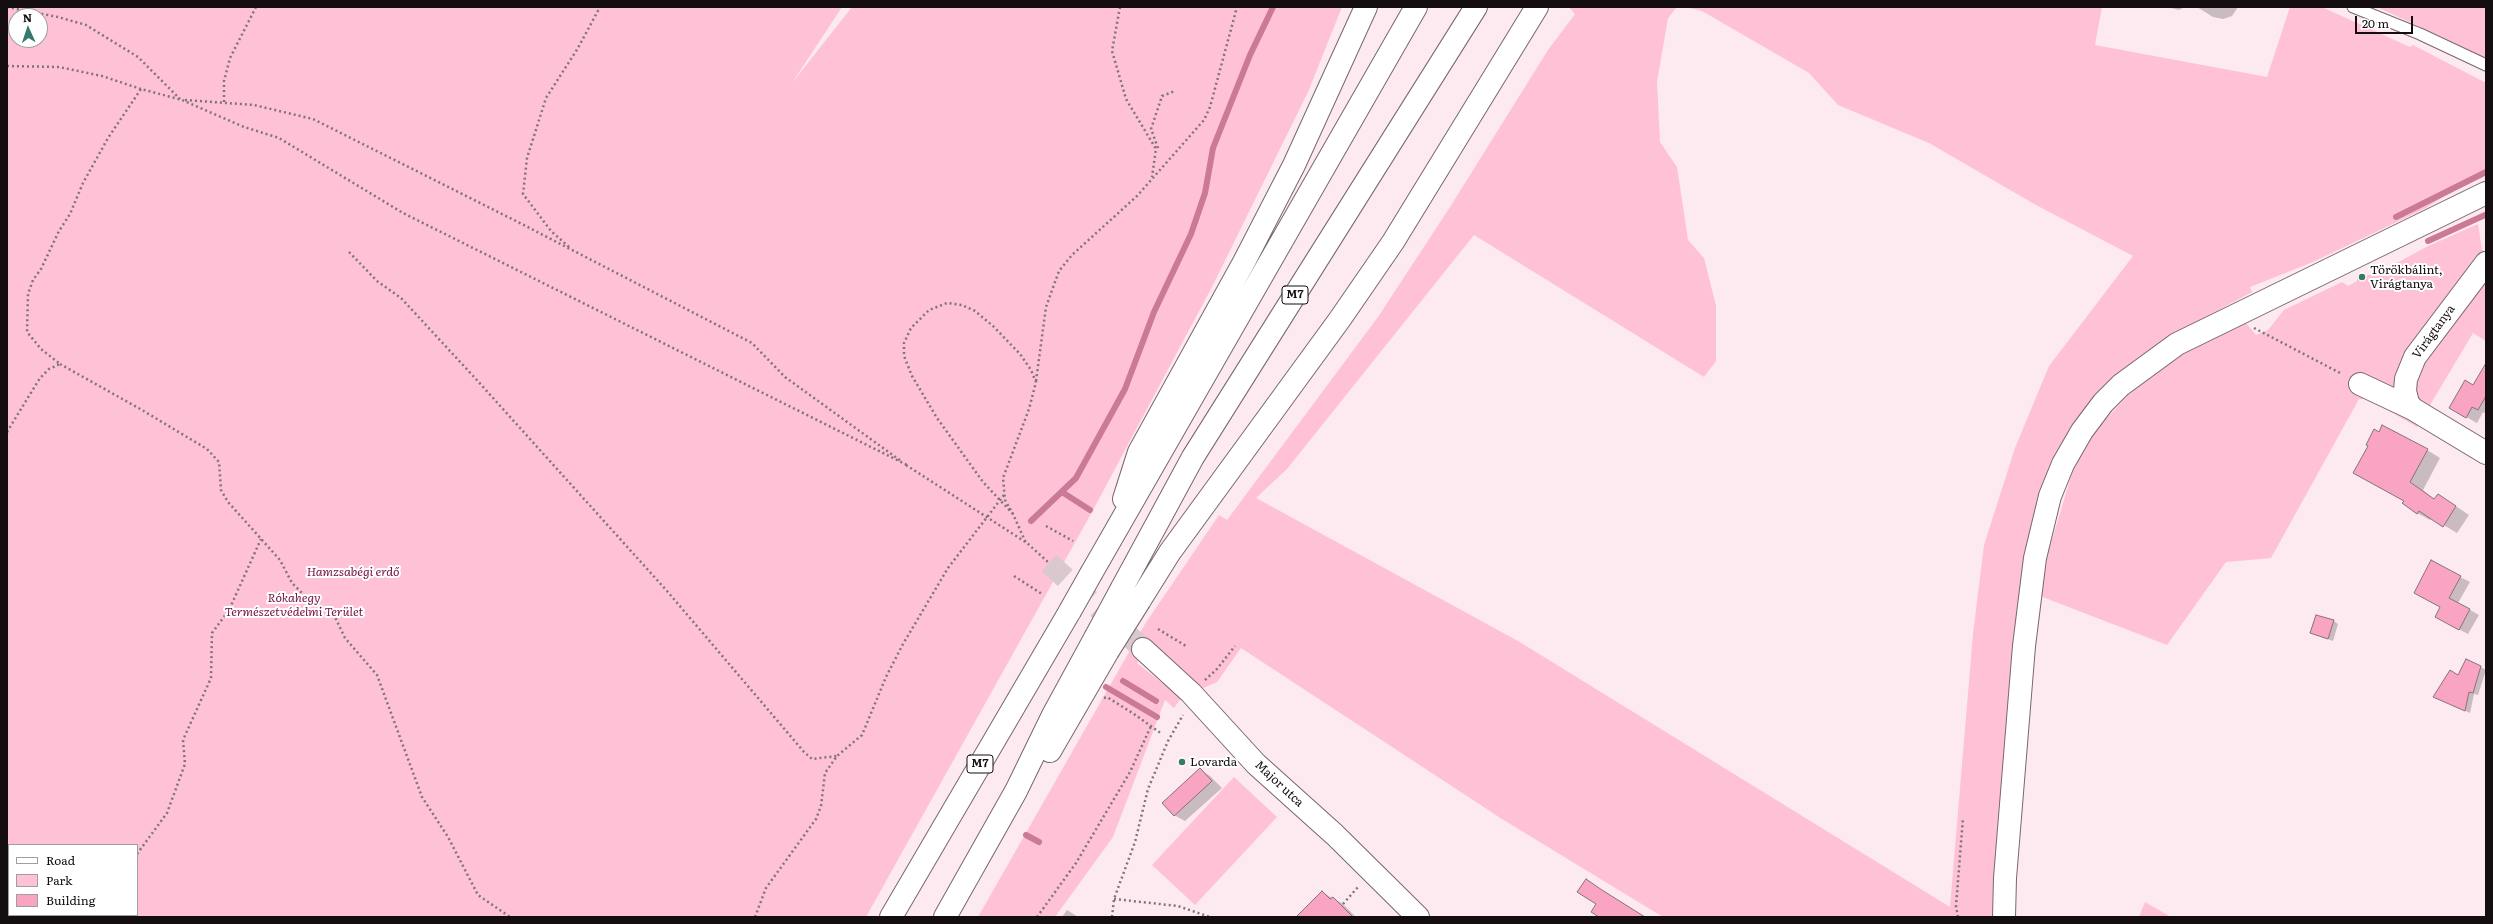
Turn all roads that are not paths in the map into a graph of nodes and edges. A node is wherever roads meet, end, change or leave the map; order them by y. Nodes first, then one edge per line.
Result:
1 (1366, 7) edge
2 (1416, 7) edge
3 (1476, 7) edge
4 (1537, 7) edge
5 (1543, 7) edge
6 (2353, 7) edge
7 (2486, 65) edge
8 (1491, 86) junction
9 (2486, 193) edge
10 (2486, 262) edge
11 (2360, 384) road end
12 (2413, 409) junction
13 (2486, 453) edge
14 (1111, 540) junction
15 (1131, 594) junction
16 (1143, 649) tunnel mouth
17 (891, 917) edge
18 (945, 917) edge
19 (1418, 917) edge
20 (2004, 917) edge

1 - 14 main road
2 - 14 main road, M7
3 - 15 main road, M7
4 - 8 main road
5 - 8 main road
6 - 7 lane
8 - 15 main road
9 - 20 main road
10 - 12 main road, Virágtanya
11 - 12 main road
12 - 13 main road
14 - 17 main road, M7, bridge
15 - 18 main road, M7, bridge
16 - 19 main road, Major utca

